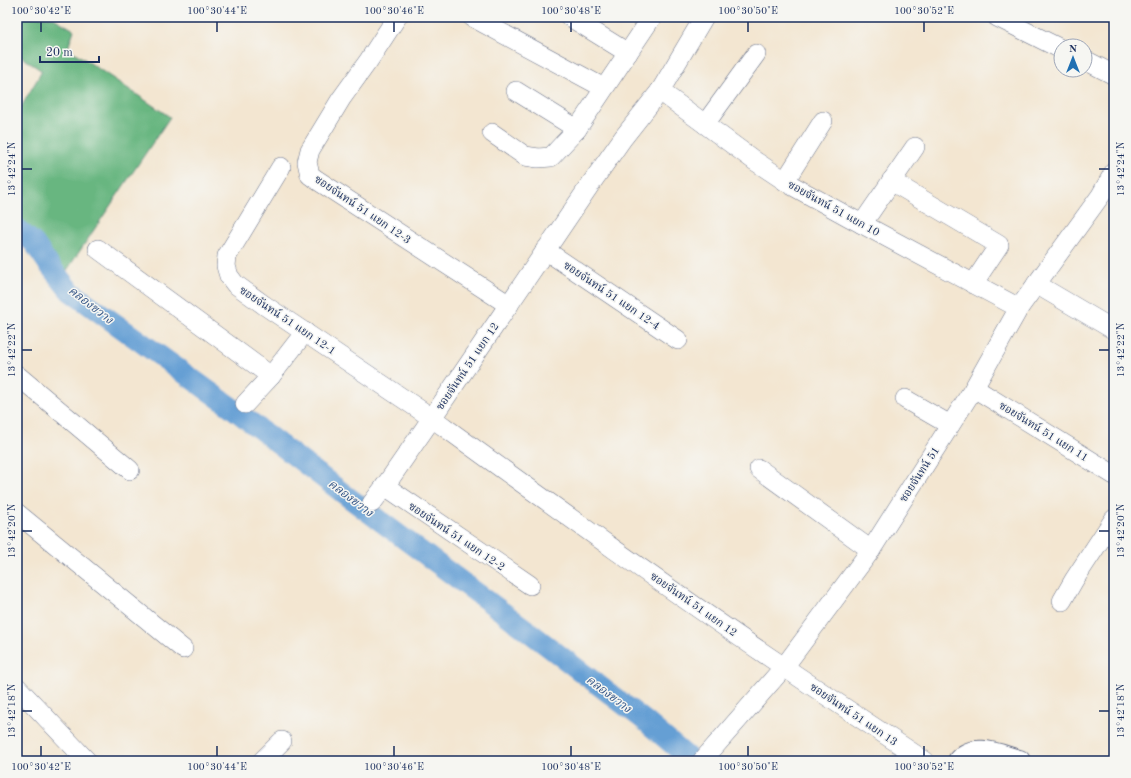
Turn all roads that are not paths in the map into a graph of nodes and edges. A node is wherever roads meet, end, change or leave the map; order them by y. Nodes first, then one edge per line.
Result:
1 (396, 17) edge
2 (472, 17) edge
3 (570, 17) edge
4 (652, 17) edge
5 (704, 17) edge
6 (997, 17) edge
7 (1053, 44) edge
8 (628, 52) junction
9 (756, 54) dead end
10 (1093, 64) edge
11 (1114, 75) edge
12 (604, 88) junction
13 (516, 91) dead end
14 (660, 91) junction
15 (823, 122) dead end
16 (705, 124) junction
17 (577, 129) junction
18 (492, 133) dead end
19 (915, 146) dead end
20 (281, 167) dead end
21 (1114, 172) edge
22 (785, 181) junction
23 (891, 181) junction
24 (862, 224) junction
25 (98, 249) dead end
26 (545, 250) junction
27 (973, 284) junction
28 (1036, 284) junction
29 (509, 305) junction
30 (1019, 308) junction
31 (1114, 330) edge
32 (305, 332) junction
33 (678, 340) dead end
34 (17, 375) edge
35 (271, 376) junction
36 (974, 388) junction
37 (905, 399) dead end
38 (245, 404) dead end
39 (432, 418) junction
40 (950, 425) junction
41 (759, 469) dead end
42 (130, 470) dead end
43 (1114, 475) edge
44 (385, 486) junction
45 (372, 503) dead end
46 (17, 513) edge
47 (1114, 519) edge
48 (871, 550) junction
49 (530, 585) dead end
50 (1062, 601) dead end
51 (183, 649) dead end
52 (784, 667) junction
53 (17, 687) edge
54 (282, 741) dead end
55 (82, 759) edge
56 (703, 759) edge
57 (262, 761) edge
58 (925, 761) edge
59 (959, 761) edge
60 (1019, 761) edge

1 - 29 street, ซอยจันทน์ 51 แยก 12-3
2 - 12 street
3 - 8 street
4 - 8 street
5 - 14 street, ซอยจันทน์ 51 แยก 12
6 - 7 street
8 - 12 street
9 - 16 street
10 - 11 street
12 - 17 street
13 - 17 street
14 - 16 street, ซอยจันทน์ 51 แยก 10
14 - 26 street, ซอยจันทน์ 51 แยก 12
15 - 22 street
16 - 22 street, ซอยจันทน์ 51 แยก 10
17 - 18 street
19 - 23 street
20 - 32 street, ซอยจันทน์ 51 แยก 12-1
21 - 28 street, ซอยจันทน์ 51
22 - 24 street, ซอยจันทน์ 51 แยก 10
23 - 24 street
23 - 27 street
24 - 27 street, ซอยจันทน์ 51 แยก 10
25 - 35 street
26 - 29 street, ซอยจันทน์ 51 แยก 12
26 - 33 street, ซอยจันทน์ 51 แยก 12-4
27 - 30 street, ซอยจันทน์ 51 แยก 10
28 - 30 street, ซอยจันทน์ 51
28 - 31 street
29 - 39 street, ซอยจันทน์ 51 แยก 12
30 - 36 street, ซอยจันทน์ 51
32 - 35 street
32 - 39 street, ซอยจันทน์ 51 แยก 12-1
34 - 42 street
35 - 38 street
36 - 40 street, ซอยจันทน์ 51
36 - 43 street, ซอยจันทน์ 51 แยก 11
37 - 40 street
39 - 44 street
39 - 52 street, ซอยจันทน์ 51 แยก 12
40 - 48 street, ซอยจันทน์ 51
41 - 48 street
44 - 45 street
44 - 49 street, ซอยจันทน์ 51 แยก 12-2
46 - 51 street
47 - 50 street
48 - 52 street, ซอยจันทน์ 51
52 - 56 street, ซอยจันทน์ 51
52 - 58 street, ซอยจันทน์ 51 แยก 13
53 - 55 street
54 - 57 street
59 - 60 street

